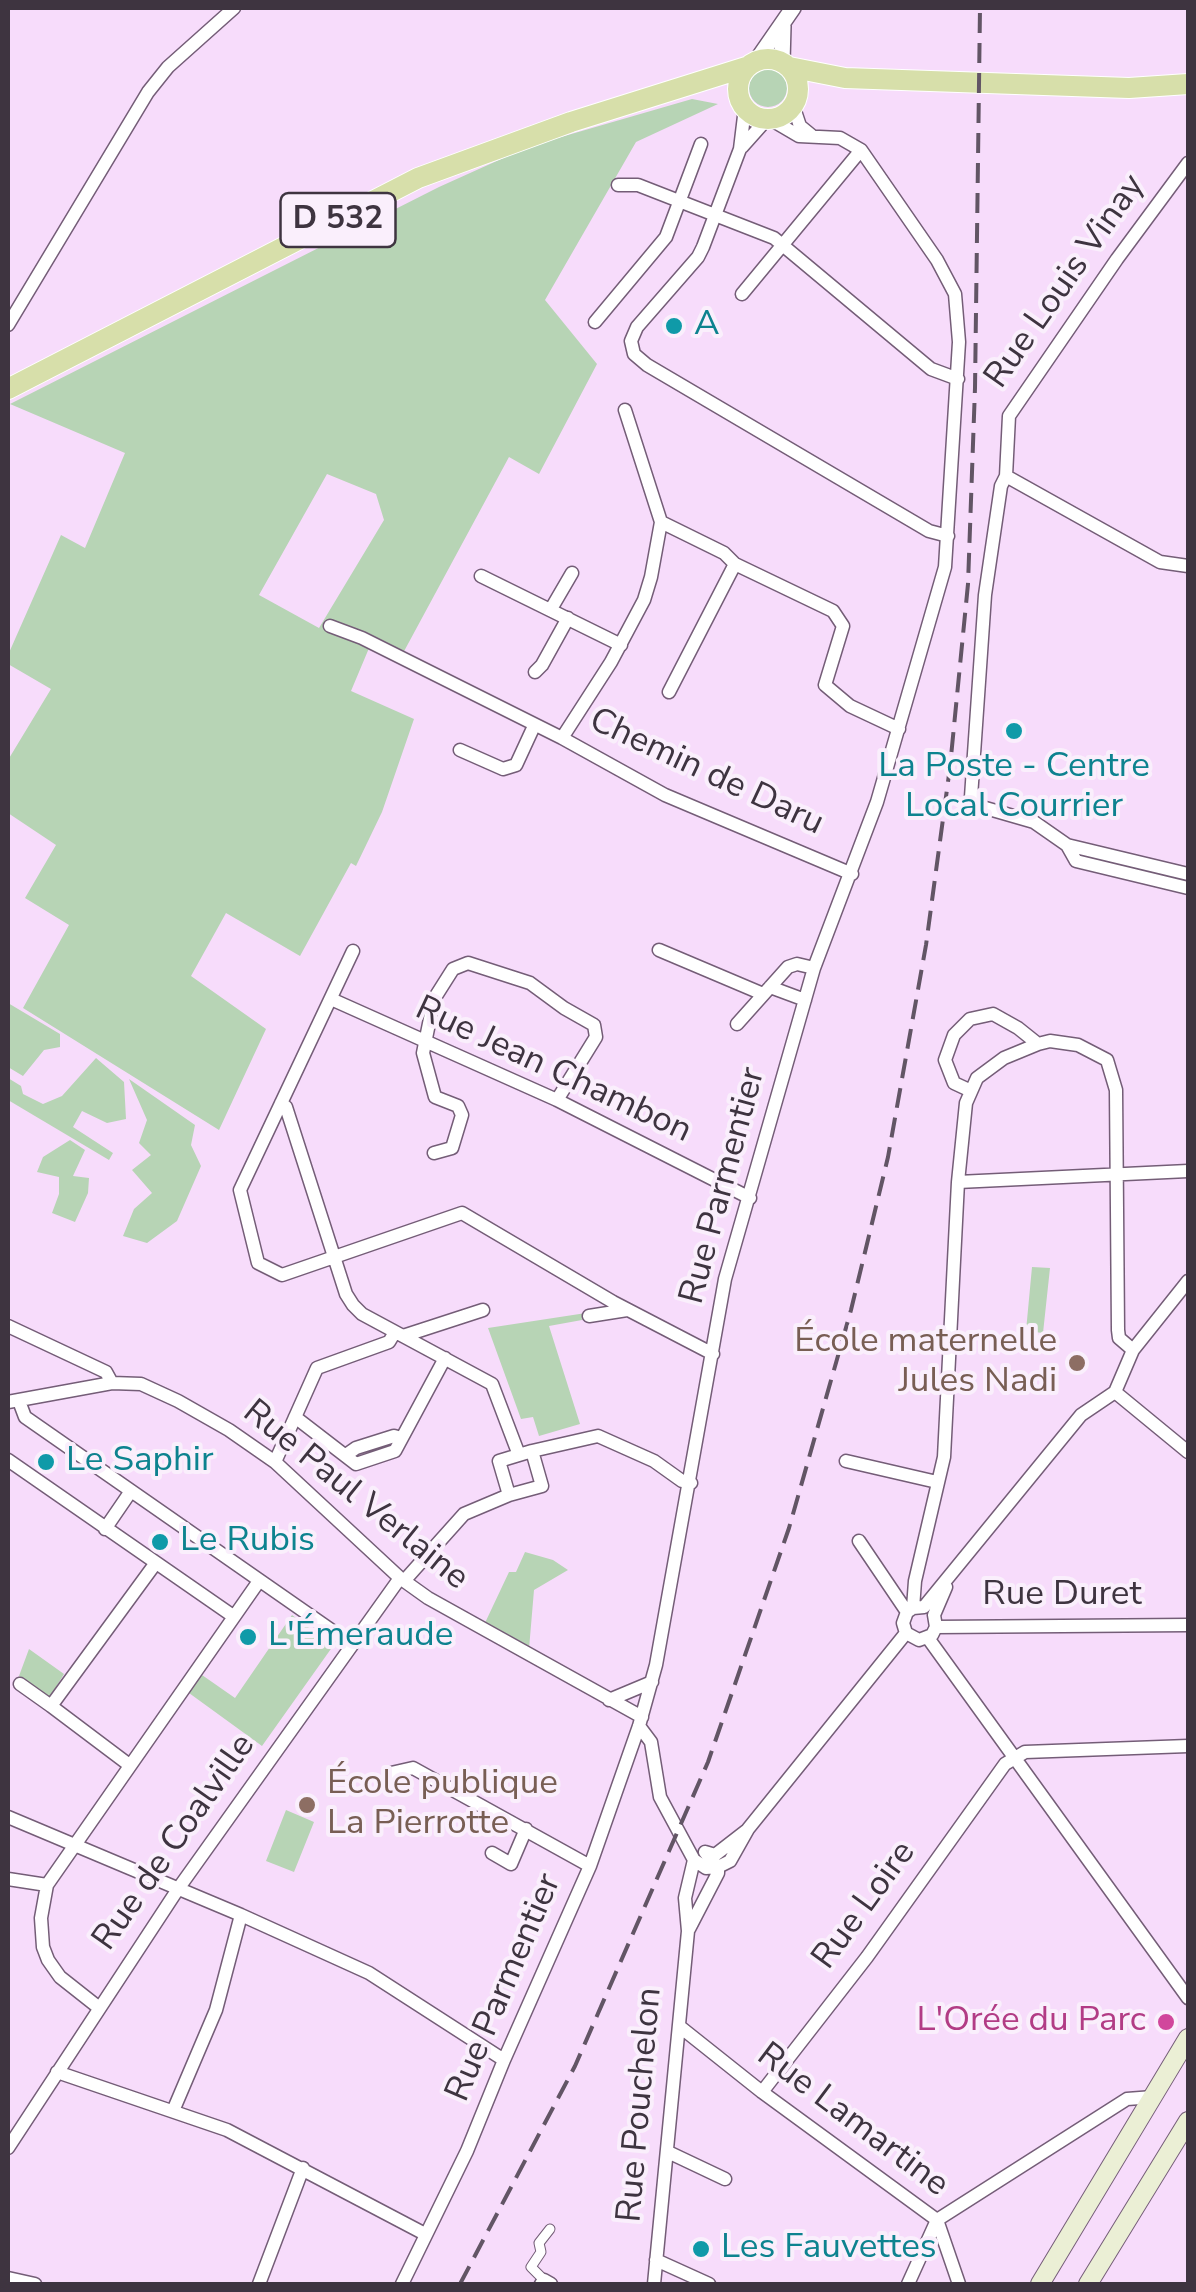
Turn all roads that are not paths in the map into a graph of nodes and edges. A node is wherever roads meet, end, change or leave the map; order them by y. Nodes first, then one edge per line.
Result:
1 (234, 8) edge
2 (793, 8) edge
3 (783, 25) junction
4 (752, 63) junction
5 (786, 64) junction
6 (1188, 71) edge
7 (844, 78) junction
8 (1188, 84) edge
9 (1159, 86) junction
10 (684, 89) junction
11 (795, 100) junction
12 (742, 103) junction
13 (768, 119) junction
14 (813, 136) junction
15 (701, 144) dead end
16 (740, 149) junction
17 (861, 150) junction
18 (1188, 163) edge
19 (618, 186) dead end
20 (680, 202) junction
21 (715, 216) junction
22 (783, 244) junction
23 (742, 294) dead end
24 (595, 322) dead end
25 (8, 325) edge
26 (958, 380) junction
27 (8, 389) edge
28 (624, 410) dead end
29 (1006, 476) junction
30 (661, 522) junction
31 (948, 536) junction
32 (735, 564) junction
33 (1188, 566) edge
34 (572, 573) dead end
35 (481, 576) dead end
36 (552, 609) junction
37 (568, 618) junction
38 (330, 626) dead end
39 (620, 646) junction
40 (534, 672) dead end
41 (669, 692) dead end
42 (534, 726) junction
43 (899, 729) junction
44 (562, 738) junction
45 (460, 750) dead end
46 (1067, 845) junction
47 (852, 874) junction
48 (1188, 874) edge
49 (1188, 888) edge
50 (659, 950) dead end
51 (353, 951) dead end
52 (814, 968) junction
53 (766, 991) junction
54 (330, 999) junction
55 (805, 1000) junction
56 (737, 1024) dead end
57 (425, 1043) junction
58 (1038, 1044) junction
59 (970, 1090) junction
60 (557, 1100) junction
61 (281, 1103) junction
62 (434, 1153) dead end
63 (1188, 1171) edge
64 (1116, 1174) junction
65 (958, 1182) junction
66 (750, 1198) junction
67 (334, 1257) junction
68 (1188, 1281) edge
69 (483, 1310) dead end
70 (626, 1310) junction
71 (589, 1316) dead end
72 (8, 1326) edge
73 (399, 1334) junction
74 (1132, 1350) junction
75 (713, 1354) junction
76 (445, 1358) junction
77 (112, 1383) junction
78 (1114, 1392) junction
79 (13, 1401) edge
80 (295, 1417) junction
81 (1188, 1452) edge
82 (526, 1453) junction
83 (8, 1460) edge
84 (846, 1461) dead end
85 (276, 1462) junction
86 (691, 1482) junction
87 (938, 1482) junction
88 (131, 1491) junction
89 (509, 1495) junction
90 (105, 1529) junction
91 (859, 1541) dead end
92 (155, 1564) junction
93 (952, 1576) junction
94 (402, 1579) junction
95 (260, 1580) junction
96 (916, 1581) junction
97 (938, 1591) junction
98 (234, 1616) junction
99 (924, 1618) junction
100 (1188, 1625) edge
101 (906, 1633) junction
102 (350, 1644) junction
103 (652, 1682) junction
104 (20, 1684) dead end
105 (609, 1700) junction
106 (51, 1706) junction
107 (641, 1722) junction
108 (634, 1744) junction
109 (1188, 1746) edge
110 (1016, 1756) junction
111 (653, 1758) junction
112 (128, 1764) junction
113 (391, 1773) dead end
114 (8, 1817) edge
115 (526, 1830) junction
116 (75, 1846) junction
117 (492, 1853) dead end
118 (708, 1861) junction
119 (590, 1866) junction
120 (8, 1879) edge
121 (47, 1885) junction
122 (178, 1889) junction
123 (241, 1915) junction
124 (688, 1931) junction
125 (1188, 1998) edge
126 (98, 2007) junction
127 (679, 2026) junction
128 (1188, 2039) edge
129 (504, 2060) junction
130 (57, 2072) junction
131 (762, 2092) junction
132 (1153, 2096) junction
133 (173, 2111) junction
134 (1188, 2121) edge
135 (8, 2148) edge
136 (668, 2152) junction
137 (302, 2168) junction
138 (725, 2179) dead end
139 (937, 2220) junction
140 (550, 2229) dead end
141 (424, 2234) junction
142 (656, 2260) junction
143 (8, 2278) edge
144 (545, 2283) edge
145 (35, 2284) edge
146 (259, 2284) edge
147 (402, 2284) edge
148 (654, 2284) edge
149 (709, 2284) edge
150 (908, 2284) edge
151 (959, 2284) edge
152 (1040, 2284) edge
153 (1088, 2284) edge

1 - 25 street
2 - 3 street
3 - 4 street
3 - 5 street
4 - 5 main road
4 - 10 main road, D 532
4 - 12 main road
5 - 7 main road
5 - 11 main road
6 - 9 main road
7 - 9 main road
7 - 11 main road
8 - 9 main road
10 - 12 main road, D 532
10 - 27 main road, D 532
11 - 13 main road
11 - 14 street
12 - 13 main road
12 - 16 street
13 - 14 street
13 - 16 street
14 - 17 street
15 - 20 street
16 - 21 street
17 - 22 street
17 - 26 street, Rue Parmentier
18 - 29 street, Rue Louis Vinay
19 - 20 street
20 - 21 street
20 - 24 street
21 - 22 street
21 - 31 street
22 - 23 street
22 - 26 street
26 - 31 street, Rue Parmentier
28 - 30 street
29 - 33 street
29 - 46 street, Rue Louis Vinay
30 - 32 street
30 - 39 street
31 - 43 street, Rue Parmentier
32 - 41 street
32 - 43 street
34 - 36 street
35 - 36 street
36 - 37 street
37 - 39 street
37 - 40 street
38 - 42 street, Chemin de Daru
39 - 44 street
42 - 44 street, Chemin de Daru
42 - 45 street, Chemin de Daru
43 - 47 street, Rue Parmentier
44 - 47 street, Chemin de Daru
46 - 48 street
46 - 49 street
47 - 52 street, Rue Parmentier
50 - 53 street
51 - 54 street
52 - 53 street
52 - 55 street, Rue Parmentier
53 - 55 street
53 - 56 street
54 - 57 street, Rue Jean Chambon
54 - 61 street
55 - 66 street, Rue Parmentier
57 - 60 street, Rue Jean Chambon
57 - 60 street
57 - 62 street
58 - 59 street
58 - 59 street
58 - 64 street
59 - 65 street
60 - 66 street, Rue Jean Chambon
61 - 67 street
61 - 67 street
63 - 64 street
64 - 65 street
64 - 74 street
65 - 87 street
66 - 75 street, Rue Parmentier
67 - 70 street
67 - 73 street
68 - 74 street
69 - 73 street
70 - 71 street
70 - 75 street
72 - 77 street, Rue Paul Verlaine
73 - 76 street
73 - 80 street
74 - 78 street
75 - 86 street, Rue Parmentier
76 - 80 street
76 - 82 street
77 - 79 street
77 - 85 street, Rue Paul Verlaine
78 - 81 street
78 - 93 street
79 - 88 street
80 - 85 street
82 - 86 street
82 - 89 street
82 - 89 street, Rue de Coalville
83 - 90 street
84 - 87 street
85 - 94 street, Rue Paul Verlaine
86 - 103 street, Rue Parmentier
87 - 96 street
88 - 90 street
88 - 95 street
89 - 94 street, Rue de Coalville
90 - 92 street
91 - 99 street
92 - 98 street
92 - 106 street
93 - 97 street
93 - 99 street
94 - 102 street, Rue de Coalville
94 - 105 street, Rue Paul Verlaine
95 - 98 street
95 - 102 street
96 - 97 street
96 - 99 street
97 - 99 street
98 - 112 street
99 - 100 street, Rue Duret
99 - 101 street
99 - 101 street, Rue Duret
99 - 110 street
101 - 118 street
102 - 122 street, Rue de Coalville
103 - 105 street
103 - 107 street, Rue Parmentier
104 - 106 street
105 - 107 street, Rue Paul Verlaine
106 - 112 street
107 - 108 street, Rue Parmentier
107 - 111 street
108 - 111 street
108 - 119 street, Rue Parmentier
109 - 110 street
110 - 125 street
110 - 131 street, Rue Loire
111 - 118 street
112 - 116 street
113 - 115 street
114 - 116 street
115 - 117 street
115 - 119 street
116 - 121 street
116 - 122 street
118 - 124 street
118 - 124 street
119 - 129 street, Rue Parmentier
120 - 121 street
121 - 126 street
122 - 123 street
122 - 126 street, Rue de Coalville
123 - 129 street
123 - 133 street
124 - 127 street, Rue Pouchelon
126 - 130 street, Rue de Coalville
127 - 131 street, Rue Lamartine
127 - 136 street, Rue Pouchelon
128 - 132 main road
129 - 141 street, Rue Parmentier
130 - 133 street
130 - 135 street, Rue de Coalville
131 - 139 street, Rue Lamartine
132 - 139 street
132 - 152 main road
133 - 137 street
134 - 153 main road
136 - 138 street
136 - 142 street, Rue Pouchelon
137 - 141 street
137 - 146 street
139 - 150 street
139 - 151 street, Rue Lamartine
140 - 144 street
141 - 147 street, Rue Parmentier
142 - 148 street, Rue Pouchelon
142 - 149 street
143 - 145 street

